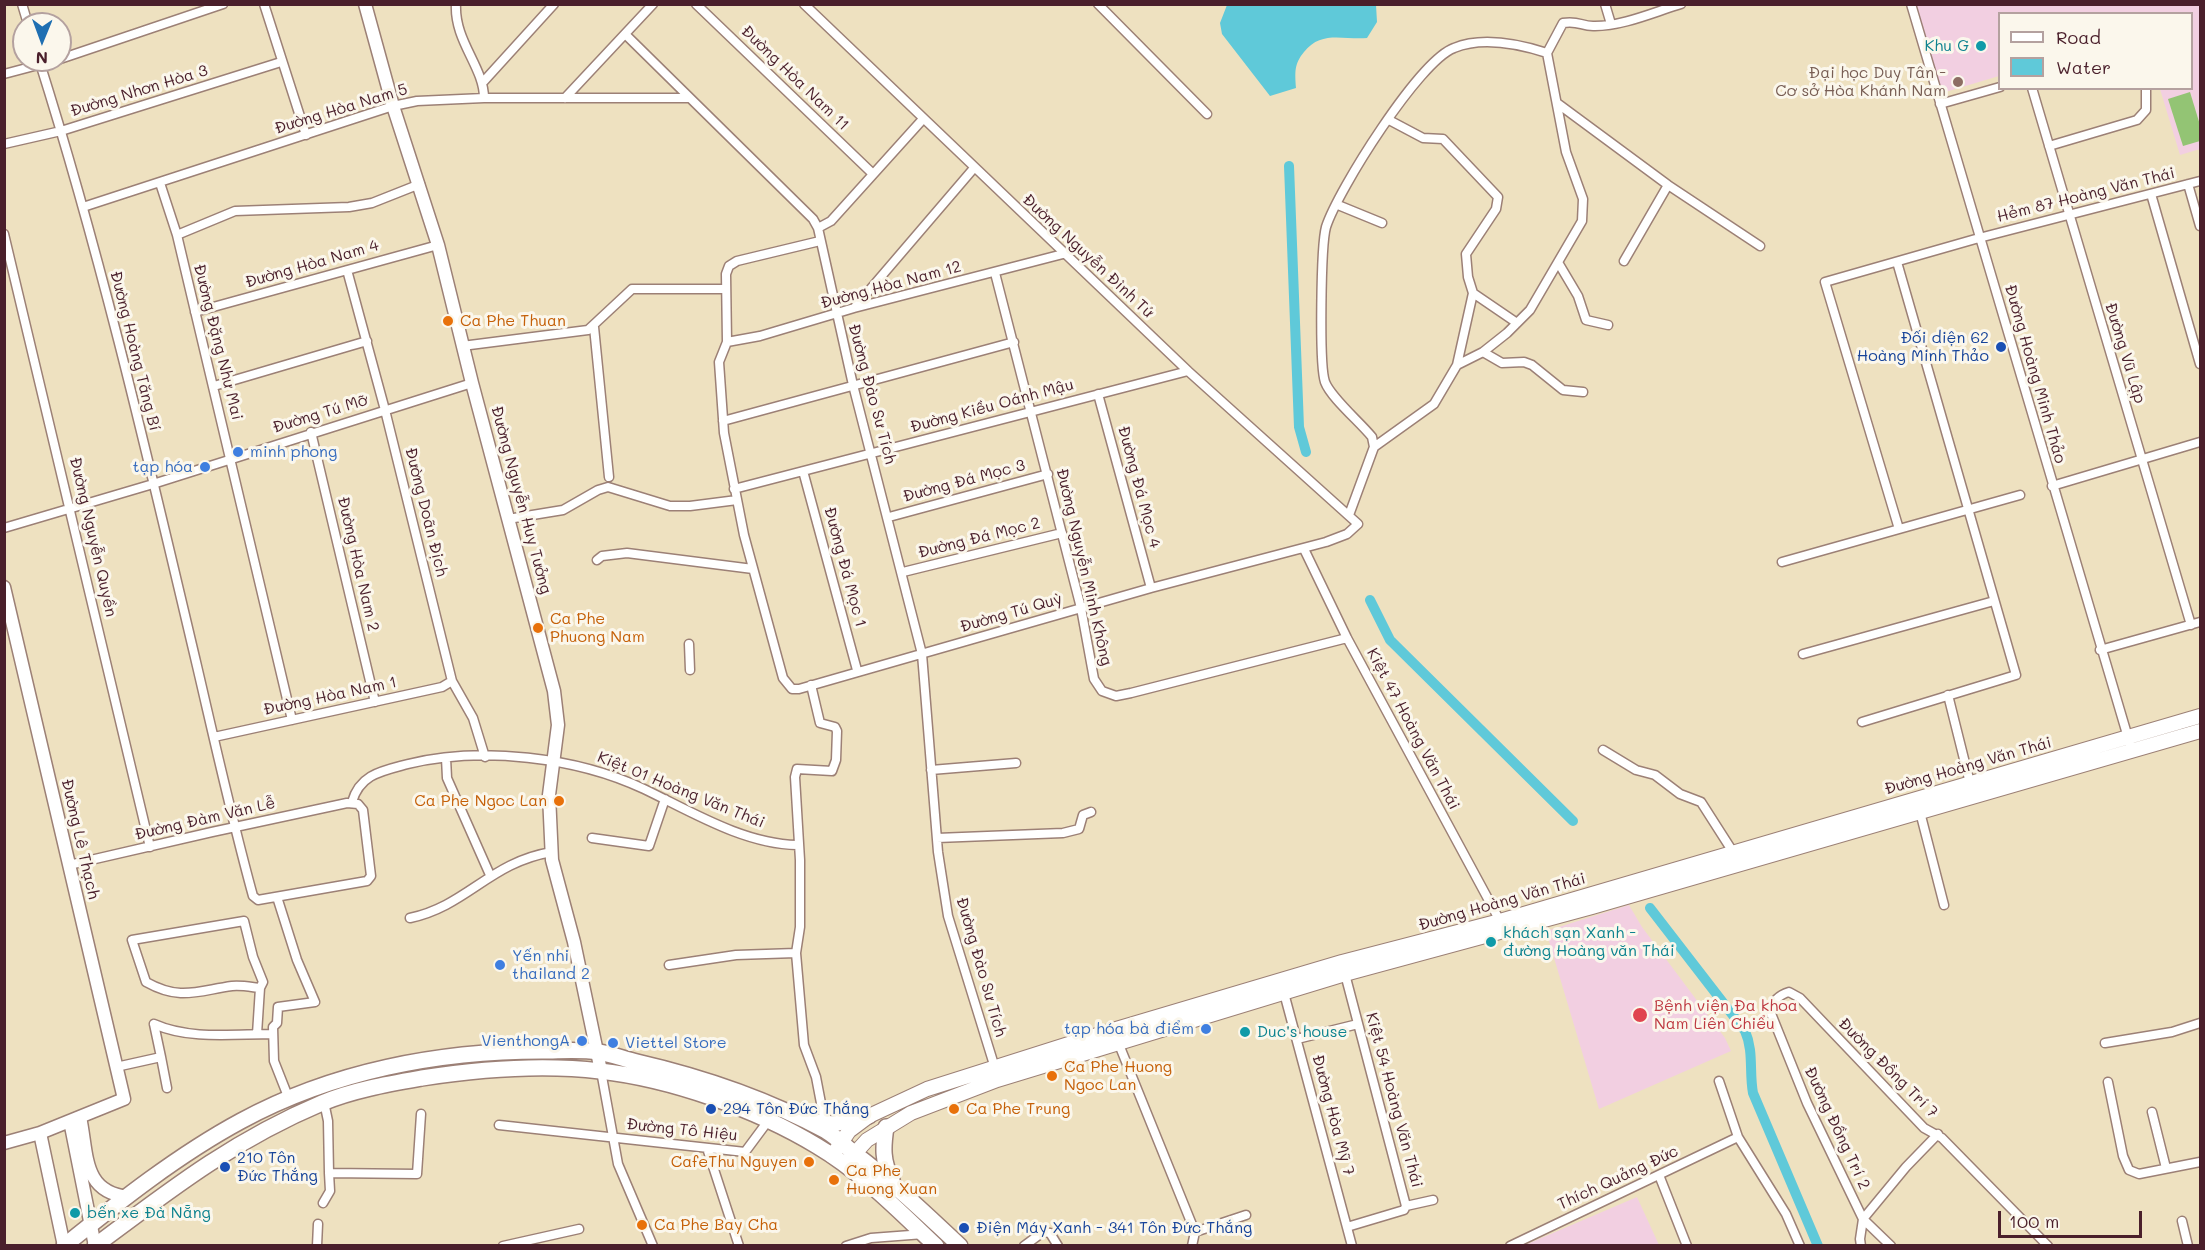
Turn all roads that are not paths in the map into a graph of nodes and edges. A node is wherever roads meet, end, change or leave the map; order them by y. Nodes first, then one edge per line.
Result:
1 (223, 4) edge
2 (264, 4) edge
3 (365, 4) edge
4 (456, 4) edge
5 (554, 4) edge
6 (653, 4) edge
7 (696, 4) edge
8 (804, 4) edge
9 (1098, 4) edge
10 (1605, 4) edge
11 (1681, 4) edge
12 (1911, 4) edge
13 (1611, 24) junction
14 (625, 34) junction
15 (1547, 53) junction
16 (72, 54) edge
17 (281, 62) junction
18 (43, 72) edge
19 (484, 81) junction
20 (1998, 88) edge
21 (2033, 90) edge
22 (2146, 90) edge
23 (484, 98) junction
24 (565, 98) junction
25 (690, 98) junction
26 (1557, 103) junction
27 (1940, 104) junction
28 (393, 106) junction
29 (1207, 114) dead end
30 (922, 119) junction
31 (1389, 120) junction
32 (61, 131) junction
33 (306, 135) junction
34 (4, 144) edge
35 (2049, 146) junction
36 (974, 168) junction
37 (873, 174) junction
38 (2200, 181) edge
39 (160, 183) junction
40 (420, 184) junction
41 (2188, 184) junction
42 (1668, 185) junction
43 (2151, 194) junction
44 (1338, 205) junction
45 (83, 207) junction
46 (2070, 215) junction
47 (1382, 223) dead end
48 (2200, 226) edge
49 (818, 228) junction
50 (4, 234) edge
51 (177, 235) junction
52 (1979, 238) junction
53 (820, 241) junction
54 (438, 244) junction
55 (1760, 246) dead end
56 (1063, 254) junction
57 (1624, 261) dead end
58 (1897, 262) junction
59 (1559, 264) junction
60 (347, 270) junction
61 (995, 273) junction
62 (726, 289) junction
63 (1473, 293) junction
64 (854, 308) junction
65 (195, 312) junction
66 (836, 315) junction
67 (1517, 323) junction
68 (1608, 324) dead end
69 (594, 327) junction
70 (367, 341) junction
71 (2197, 341) edge
72 (727, 342) junction
73 (1014, 342) junction
74 (462, 346) junction
75 (1483, 352) junction
76 (2200, 364) edge
77 (1457, 365) junction
78 (1188, 371) junction
79 (472, 382) junction
80 (853, 385) junction
81 (214, 386) junction
82 (1583, 392) dead end
83 (1098, 394) junction
84 (385, 410) junction
85 (1032, 411) junction
86 (723, 421) junction
87 (311, 432) junction
88 (2200, 442) edge
89 (1374, 447) junction
90 (872, 453) junction
91 (231, 458) junction
92 (2141, 459) junction
93 (803, 471) junction
94 (1048, 474) junction
95 (609, 477) dead end
96 (153, 484) junction
97 (2052, 486) junction
98 (734, 489) junction
99 (2020, 495) dead end
100 (737, 500) junction
101 (71, 508) junction
102 (1968, 509) junction
103 (1349, 515) junction
104 (889, 517) junction
105 (508, 519) junction
106 (1358, 524) joint
107 (4, 528) edge
108 (1899, 529) junction
109 (1062, 533) junction
110 (1304, 549) junction
111 (597, 560) dead end
112 (1782, 562) dead end
113 (753, 569) junction
114 (903, 572) junction
115 (4, 586) edge
116 (1151, 588) junction
117 (1995, 601) junction
118 (1081, 608) junction
119 (2200, 622) edge
120 (2191, 625) junction
121 (1347, 638) junction
122 (689, 644) dead end
123 (2100, 650) junction
124 (922, 654) junction
125 (1803, 654) dead end
126 (690, 670) dead end
127 (857, 670) junction
128 (452, 681) junction
129 (811, 685) junction
130 (1948, 695) junction
131 (375, 702) junction
132 (2200, 716) edge
133 (292, 720) junction
134 (1862, 722) dead end
135 (2200, 731) edge
136 (214, 737) junction
137 (2130, 744) junction
138 (1603, 750) dead end
139 (485, 756) junction
140 (446, 758) junction
141 (554, 763) junction
142 (1016, 763) dead end
143 (931, 770) junction
144 (1970, 783) junction
145 (665, 800) junction
146 (349, 802) junction
147 (1091, 812) dead end
148 (1920, 812) junction
149 (235, 828) junction
150 (592, 838) dead end
151 (937, 838) junction
152 (797, 845) junction
153 (150, 847) junction
154 (552, 852) junction
155 (1733, 852) junction
156 (69, 865) junction
157 (490, 875) junction
158 (277, 897) junction
159 (1585, 902) junction
160 (1944, 905) dead end
161 (410, 918) dead end
162 (1500, 921) junction
163 (796, 953) junction
164 (669, 964) dead end
165 (1345, 974) junction
166 (260, 988) junction
167 (1284, 993) junction
168 (1358, 1023) junction
169 (1775, 1024) joint
170 (2200, 1024) edge
171 (257, 1034) junction
172 (273, 1034) junction
173 (1297, 1039) junction
174 (1118, 1042) junction
175 (2105, 1043) dead end
176 (597, 1052) junction
177 (444, 1056) junction
178 (161, 1057) junction
179 (116, 1067) junction
180 (995, 1068) junction
181 (601, 1071) junction
182 (447, 1074) junction
183 (1719, 1081) dead end
184 (2108, 1082) dead end
185 (167, 1088) dead end
186 (289, 1099) junction
187 (324, 1102) junction
188 (2152, 1112) dead end
189 (421, 1114) dead end
190 (869, 1116) junction
191 (75, 1119) junction
192 (801, 1120) junction
193 (768, 1121) junction
194 (825, 1124) junction
195 (499, 1125) dead end
196 (886, 1127) junction
197 (40, 1133) junction
198 (1938, 1134) junction
199 (1738, 1137) junction
200 (613, 1138) junction
201 (841, 1142) junction
202 (4, 1143) edge
203 (707, 1148) junction
204 (844, 1158) junction
205 (2200, 1164) edge
206 (2166, 1168) junction
207 (329, 1173) junction
208 (1659, 1175) junction
209 (893, 1182) junction
210 (128, 1197) junction
211 (1433, 1200) dead end
212 (323, 1203) dead end
213 (1406, 1206) junction
214 (1246, 1215) dead end
215 (1863, 1219) junction
216 (2181, 1221) dead end
217 (91, 1224) junction
218 (318, 1224) dead end
219 (1347, 1227) junction
220 (579, 1229) dead end
221 (1195, 1232) junction
222 (924, 1234) junction
223 (64, 1245) edge
224 (95, 1245) edge
225 (317, 1245) edge
226 (503, 1245) edge
227 (653, 1245) edge
228 (739, 1245) edge
229 (846, 1245) edge
230 (936, 1245) edge
231 (960, 1245) edge
232 (1024, 1245) edge
233 (1058, 1245) edge
234 (1192, 1245) edge
235 (1352, 1245) edge
236 (1510, 1245) edge
237 (1687, 1245) edge
238 (1800, 1245) edge
239 (1862, 1245) edge
240 (1891, 1245) edge
241 (2048, 1245) edge
242 (2188, 1245) edge

1 - 16 street
2 - 17 street
3 - 28 street, Đường Nguyễn Huy Tưởng
4 - 19 street
5 - 19 street
6 - 14 street
7 - 37 street, Đường Hòa Nam 11
8 - 30 street, Đường Nguyễn Đình Tứ
9 - 29 street
10 - 13 street
11 - 13 street
12 - 27 street, Đường Hoàng Minh Thảo
13 - 15 street
14 - 24 street
14 - 25 street, Đường Đào Sư Tích
15 - 26 street
15 - 31 street
17 - 32 street, Đường Nhơn Hòa 3
17 - 33 street
18 - 32 street, Đường Hoàng Tăng Bí
19 - 23 street
20 - 27 street
21 - 35 street, Đường Vũ Lập
22 - 35 street
23 - 24 street, Đường Hòa Nam 5
23 - 28 street, Đường Hòa Nam 5
24 - 25 street, Đường Hòa Nam 5
25 - 49 street, Đường Đào Sư Tích
26 - 42 street
26 - 59 street
27 - 52 street, Đường Hoàng Minh Thảo
28 - 33 street, Đường Hòa Nam 5
28 - 40 street, Đường Nguyễn Huy Tưởng
30 - 36 street, Đường Nguyễn Đình Tứ
30 - 37 street
31 - 44 street
31 - 63 street
32 - 34 street, Đường Nhơn Hòa 3
32 - 45 street, Đường Hoàng Tăng Bí
33 - 39 street, Đường Hòa Nam 5
35 - 46 street, Đường Vũ Lập
36 - 56 street, Đường Nguyễn Đình Tứ
36 - 64 street
37 - 49 street
38 - 41 street, Hẻm 87 Hoàng Văn Thái
39 - 45 street, Đường Hòa Nam 5
39 - 51 street, Đường Đặng Như Mai
40 - 51 street
40 - 54 street, Đường Nguyễn Huy Tưởng
41 - 43 street, Hẻm 87 Hoàng Văn Thái
41 - 48 street
42 - 55 street
42 - 57 street
43 - 46 street, Hẻm 87 Hoàng Văn Thái
43 - 71 street
44 - 47 street
44 - 89 street
45 - 96 street, Đường Hoàng Tăng Bí
46 - 52 street, Hẻm 87 Hoàng Văn Thái
46 - 92 street, Đường Vũ Lập
49 - 53 street, Đường Đào Sư Tích
50 - 101 street, Đường Nguyễn Quyền
51 - 65 street, Đường Đặng Như Mai
52 - 58 street, Hẻm 87 Hoàng Văn Thái
52 - 97 street, Đường Hoàng Minh Thảo
53 - 62 street, Đường Tú Quỳ
53 - 66 street, Đường Đào Sư Tích
54 - 60 street, Đường Hòa Nam 4
54 - 74 street, Đường Nguyễn Huy Tưởng
56 - 61 street, Đường Hòa Nam 12
56 - 78 street, Đường Nguyễn Đình Tứ
58 - 102 street
58 - 108 street, Hẻm 87 Hoàng Văn Thái
59 - 67 street
59 - 68 street
60 - 65 street, Đường Hòa Nam 4
60 - 70 street, Đường Doãn Địch
61 - 64 street, Đường Hòa Nam 12
61 - 73 street, Đường Nguyễn Minh Không
62 - 69 street
62 - 72 street, Đường Tú Quỳ
63 - 67 street
63 - 77 street
64 - 66 street, Đường Hòa Nam 12
65 - 81 street, Đường Đặng Như Mai
66 - 72 street, Đường Hòa Nam 12
66 - 80 street, Đường Đào Sư Tích
67 - 75 street
69 - 74 street
69 - 95 street
70 - 81 street
70 - 84 street, Đường Doãn Địch
71 - 76 street
72 - 86 street, Đường Tú Quỳ
73 - 80 street
73 - 85 street, Đường Nguyễn Minh Không
74 - 79 street, Đường Nguyễn Huy Tưởng
75 - 77 street
75 - 82 street
77 - 89 street
78 - 83 street, Đường Kiều Oánh Mậu
78 - 103 street, Đường Nguyễn Đình Tứ
79 - 84 street, Đường Tú Mỡ
79 - 105 street, Đường Nguyễn Huy Tưởng
80 - 86 street
80 - 90 street, Đường Đào Sư Tích
81 - 91 street, Đường Đặng Như Mai
83 - 85 street, Đường Kiều Oánh Mậu
83 - 116 street, Đường Đá Mọc 4
84 - 87 street, Đường Tú Mỡ
84 - 128 street, Đường Doãn Địch
85 - 90 street, Đường Kiều Oánh Mậu
85 - 94 street, Đường Nguyễn Minh Không
86 - 98 street, Đường Tú Quỳ
87 - 91 street, Đường Tú Mỡ
87 - 131 street, Đường Hòa Nam 2
88 - 92 street
89 - 103 street
90 - 93 street, Đường Kiều Oánh Mậu
90 - 104 street, Đường Đào Sư Tích
91 - 96 street, Đường Tú Mỡ
91 - 133 street, Đường Đặng Như Mai
92 - 97 street
92 - 120 street, Đường Vũ Lập
93 - 98 street, Đường Kiều Oánh Mậu
93 - 127 street, Đường Đá Mọc 1
94 - 104 street, Đường Đá Mọc 3
94 - 109 street, Đường Nguyễn Minh Không
96 - 101 street, Đường Tú Mỡ
96 - 136 street, Đường Hoàng Tăng Bí
97 - 123 street, Đường Hoàng Minh Thảo
98 - 100 street, Đường Tú Quỳ
99 - 102 street
100 - 105 street
100 - 113 street, Đường Tú Quỳ
101 - 107 street, Đường Tú Mỡ
101 - 153 street, Đường Nguyễn Quyền
102 - 108 street
102 - 117 street
103 - 106 street, Đường Nguyễn Đình Tứ
104 - 114 street, Đường Đào Sư Tích
105 - 141 street, Đường Nguyễn Huy Tưởng
106 - 110 street, Đường Tú Quỳ
108 - 112 street
109 - 114 street, Đường Đá Mọc 2
109 - 118 street, Đường Nguyễn Minh Không
110 - 116 street, Đường Tú Quỳ
110 - 121 street, Kiệt 47 Hoàng Văn Thái
111 - 113 street
113 - 129 street, Đường Tú Quỳ
114 - 124 street, Đường Đào Sư Tích
115 - 156 street, Đường Lê Thạch
116 - 118 street, Đường Tú Quỳ
117 - 125 street
117 - 130 street
118 - 121 street, Đường Nguyễn Minh Không
118 - 124 street, Đường Tú Quỳ
119 - 120 street
120 - 123 street
121 - 162 street, Kiệt 47 Hoàng Văn Thái
122 - 126 street
123 - 137 street, Đường Hoàng Minh Thảo
124 - 127 street, Đường Tú Quỳ
124 - 143 street, Đường Đào Sư Tích
127 - 129 street, Đường Tú Quỳ
128 - 131 street, Đường Hòa Nam 1
128 - 139 street, Đường Doãn Địch
129 - 152 street
130 - 134 street
130 - 144 street
131 - 133 street, Đường Hòa Nam 1
132 - 137 main road, Đường Hoàng Văn Thái
133 - 136 street, Đường Hòa Nam 1
135 - 137 main road, Đường Hoàng Văn Thái
136 - 149 street, Đường Hoàng Tăng Bí
137 - 144 main road, Đường Hoàng Văn Thái
137 - 148 main road, Đường Hoàng Văn Thái
138 - 155 street
139 - 140 street
139 - 141 street
140 - 146 street
140 - 157 street
141 - 145 street, Kiệt 01 Hoàng Văn Thái
141 - 154 street, Đường Nguyễn Huy Tưởng
142 - 143 street
143 - 151 street, Đường Đào Sư Tích
144 - 155 main road, Đường Hoàng Văn Thái
145 - 150 street
145 - 152 street, Kiệt 01 Hoàng Văn Thái
146 - 149 street, Đường Đàm Văn Lễ
146 - 158 street
147 - 151 street
148 - 159 main road, Đường Hoàng Văn Thái
148 - 160 street
149 - 153 street, Đường Đàm Văn Lễ
149 - 158 street, Đường Hoàng Tăng Bí
151 - 180 street, Đường Đào Sư Tích
152 - 163 street
153 - 156 street, Đường Đàm Văn Lễ
154 - 157 street
154 - 176 street, Đường Nguyễn Huy Tưởng
155 - 159 main road, Đường Hoàng Văn Thái
156 - 179 street, Đường Lê Thạch
157 - 161 street
158 - 172 street
159 - 162 main road, Đường Hoàng Văn Thái
159 - 165 main road, Đường Hoàng Văn Thái
162 - 180 main road, Đường Hoàng Văn Thái
163 - 164 street
163 - 194 street
165 - 167 main road, Đường Hoàng Văn Thái
165 - 168 street, Kiệt 54 Hoàng Văn Thái
166 - 166 street
166 - 171 street
167 - 173 street, Đường Hòa Mỹ 7
167 - 174 main road, Đường Hoàng Văn Thái
168 - 173 street
168 - 213 street, Kiệt 54 Hoàng Văn Thái
169 - 198 street, Đường Đồng Trí 7
169 - 215 street, Đường Đồng Trí 2
170 - 175 street
171 - 172 street
171 - 178 street
172 - 186 street
173 - 219 street, Đường Hòa Mỹ 7
174 - 196 main road, Đường Hoàng Văn Thái
174 - 221 street
176 - 177 highway
176 - 181 street, Đường Nguyễn Huy Tưởng
176 - 192 highway
177 - 182 highway
177 - 186 highway
178 - 179 street
178 - 185 street
179 - 191 street, Đường Lê Thạch
180 - 190 main road, Đường Hoàng Văn Thái
181 - 182 highway
181 - 193 highway
181 - 200 street, Đường Tô Hiệu
182 - 187 highway
183 - 199 street
184 - 206 street
186 - 210 highway
187 - 207 street
187 - 224 highway
188 - 206 street
189 - 207 street
190 - 194 highway
190 - 201 main road, Đường Hoàng Văn Thái
191 - 197 street
191 - 210 street
191 - 217 street
192 - 194 highway
192 - 201 highway
193 - 203 street, Đường Tô Hiệu
193 - 204 highway
195 - 200 street, Đường Tô Hiệu
196 - 204 main road, Đường Hoàng Văn Thái
196 - 209 highway
197 - 202 street
197 - 223 street
198 - 215 street
198 - 241 street, Đường Đồng Trí 7
199 - 208 street, Thích Quảng Đức
199 - 238 street
200 - 203 street, Đường Tô Hiệu
200 - 227 street, Đường Tô Hiệu
201 - 204 highway
203 - 228 street
204 - 209 highway
204 - 222 highway
205 - 206 street
207 - 212 street
208 - 236 street, Thích Quảng Đức
208 - 237 street
209 - 231 highway
210 - 217 highway
211 - 213 street
213 - 219 street, Kiệt 54 Hoàng Văn Thái
214 - 221 street
215 - 239 street, Đường Đồng Trí 2
215 - 240 street
216 - 242 street
217 - 223 highway
217 - 224 street
218 - 225 street
219 - 235 street, Đường Hòa Mỹ 7
220 - 226 street
221 - 234 street
222 - 229 street
222 - 230 highway
232 - 233 street

